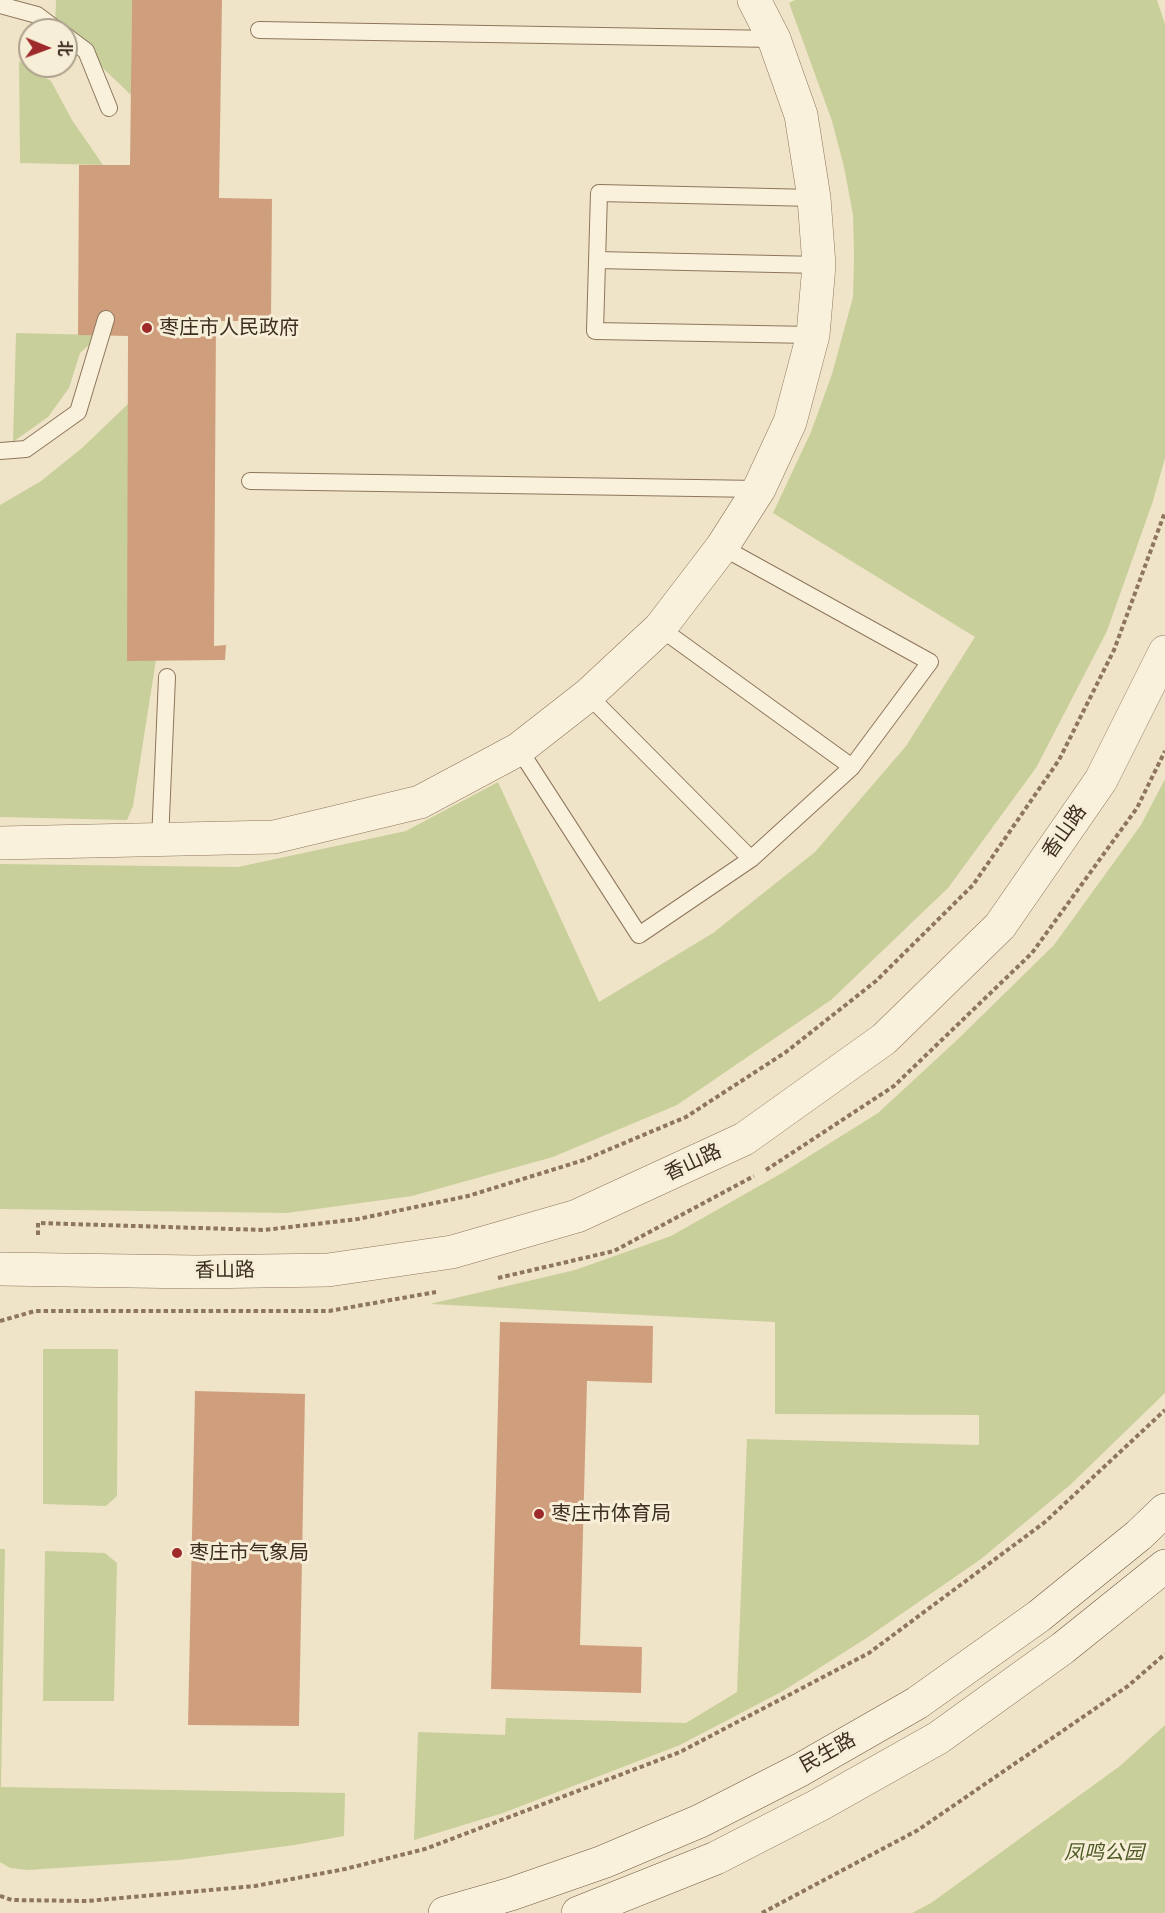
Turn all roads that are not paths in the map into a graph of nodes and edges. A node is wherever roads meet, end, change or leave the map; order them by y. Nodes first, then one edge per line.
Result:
1 (754, 0) edge
2 (0, 5) edge
3 (41, 18) edge
4 (259, 30) dead end
5 (774, 39) junction
6 (78, 45) edge
7 (109, 108) dead end
8 (814, 198) junction
9 (597, 260) junction
10 (819, 265) junction
11 (106, 319) dead end
12 (813, 335) junction
13 (0, 451) edge
14 (250, 481) dead end
15 (759, 489) junction
16 (722, 547) junction
17 (660, 628) junction
18 (1165, 652) edge
19 (167, 677) dead end
20 (588, 695) junction
21 (519, 749) junction
22 (852, 767) junction
23 (160, 841) junction
24 (0, 843) edge
25 (751, 859) junction
26 (0, 1269) edge
27 (1165, 1510) edge
28 (1165, 1566) edge
29 (445, 1913) edge
30 (578, 1913) edge

1 - 5 street
2 - 3 lane
4 - 5 lane
5 - 8 street
6 - 7 lane
8 - 9 lane
8 - 10 street
9 - 10 lane
9 - 12 lane
10 - 12 street
11 - 13 lane
12 - 15 street
14 - 15 lane
15 - 16 street
16 - 17 street
16 - 22 lane
17 - 20 street
17 - 22 lane
18 - 26 street, 香山路
19 - 23 lane
20 - 21 street
20 - 25 lane
21 - 23 street
21 - 25 lane
22 - 25 lane
23 - 24 street
27 - 29 street, 民生路
28 - 30 street, 民生路

